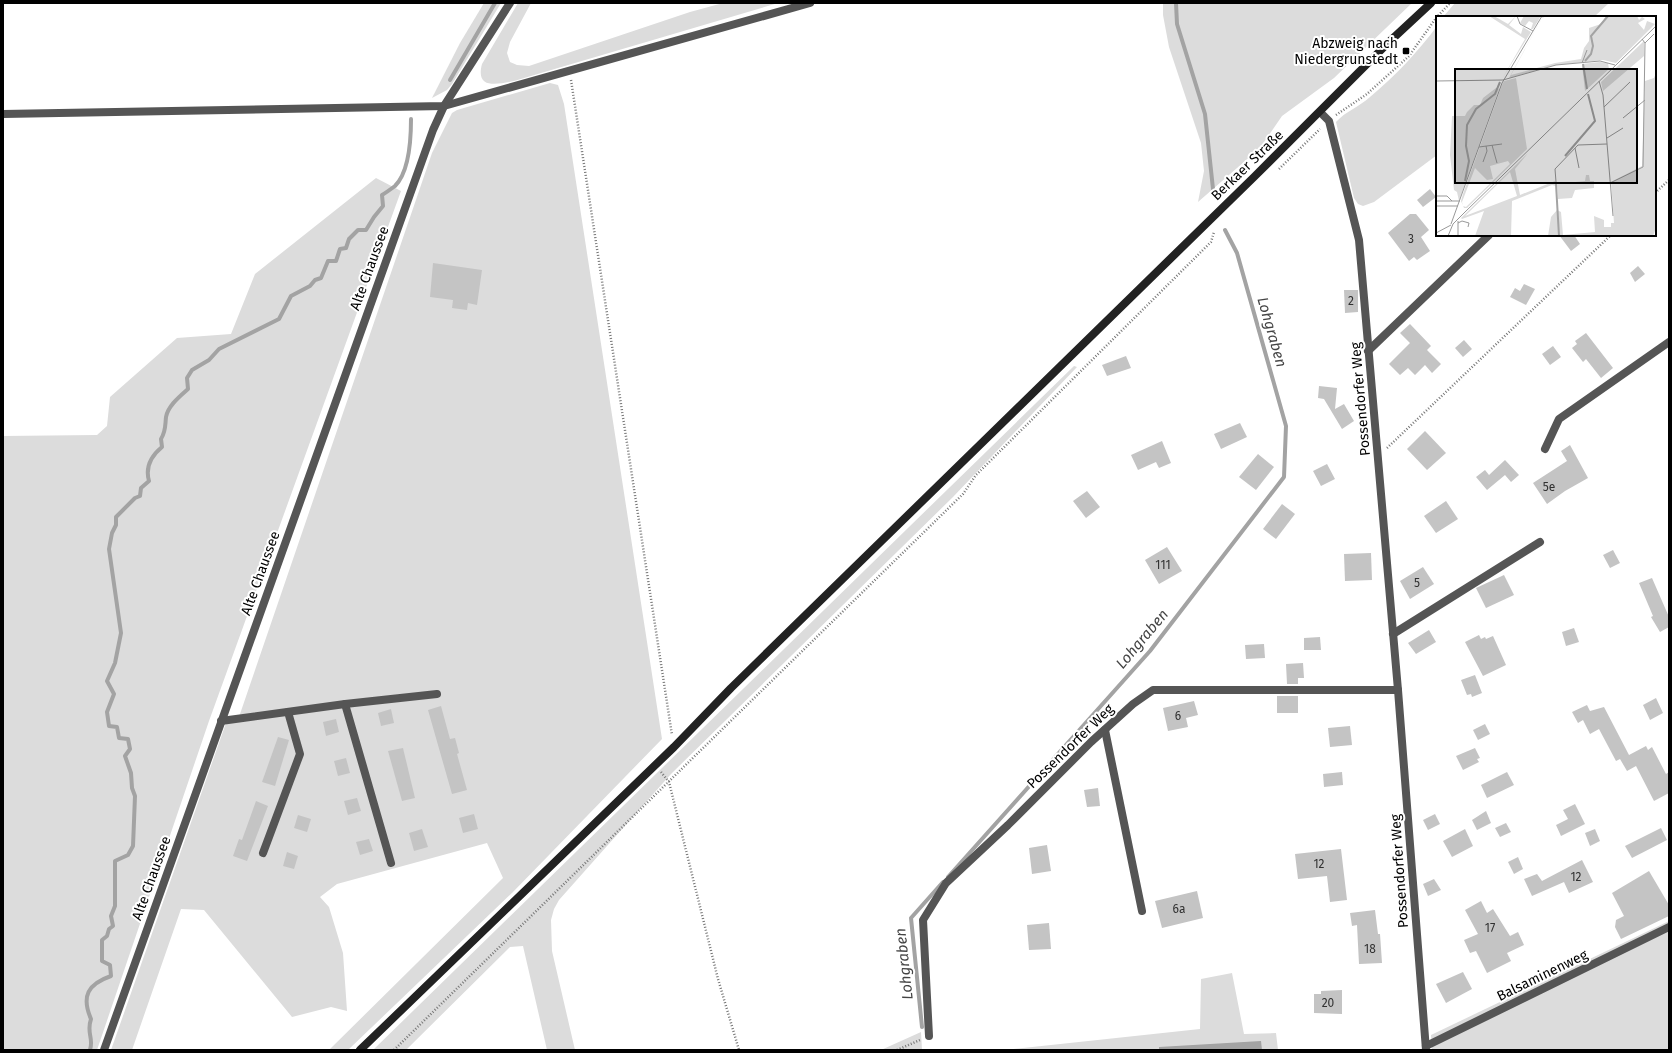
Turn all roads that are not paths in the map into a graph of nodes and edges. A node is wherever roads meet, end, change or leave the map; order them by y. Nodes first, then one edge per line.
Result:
1 (510, 3) edge
2 (810, 3) edge
3 (1432, 3) edge
4 (444, 106) junction
5 (1320, 112) junction
6 (3, 114) edge
7 (1488, 236) edge
8 (1669, 342) edge
9 (1368, 351) junction
10 (1545, 449) dead end
11 (1540, 542) dead end
12 (1393, 634) junction
13 (1398, 690) junction
14 (437, 694) dead end
15 (345, 704) junction
16 (288, 712) junction
17 (221, 721) junction
18 (1105, 730) junction
19 (263, 853) dead end
20 (391, 863) dead end
21 (1142, 911) dead end
22 (1669, 928) edge
23 (929, 1036) road end
24 (1426, 1048) edge
25 (104, 1050) edge
26 (360, 1050) edge

1 - 4 street, Alte Chaussee
2 - 4 street
3 - 5 main road, Berkaer Straße
4 - 6 street
4 - 17 street, Alte Chaussee
5 - 9 street, Possendorfer Weg
5 - 26 main road, Berkaer Straße
7 - 9 street
8 - 10 street
9 - 12 street, Possendorfer Weg
11 - 12 street
12 - 13 street, Possendorfer Weg
13 - 18 street, Possendorfer Weg
13 - 24 street, Possendorfer Weg
14 - 15 street
15 - 16 street
15 - 20 street
16 - 17 street
16 - 19 street
17 - 25 street, Alte Chaussee
18 - 21 street
18 - 23 street, Possendorfer Weg
22 - 24 street, Balsaminenweg

